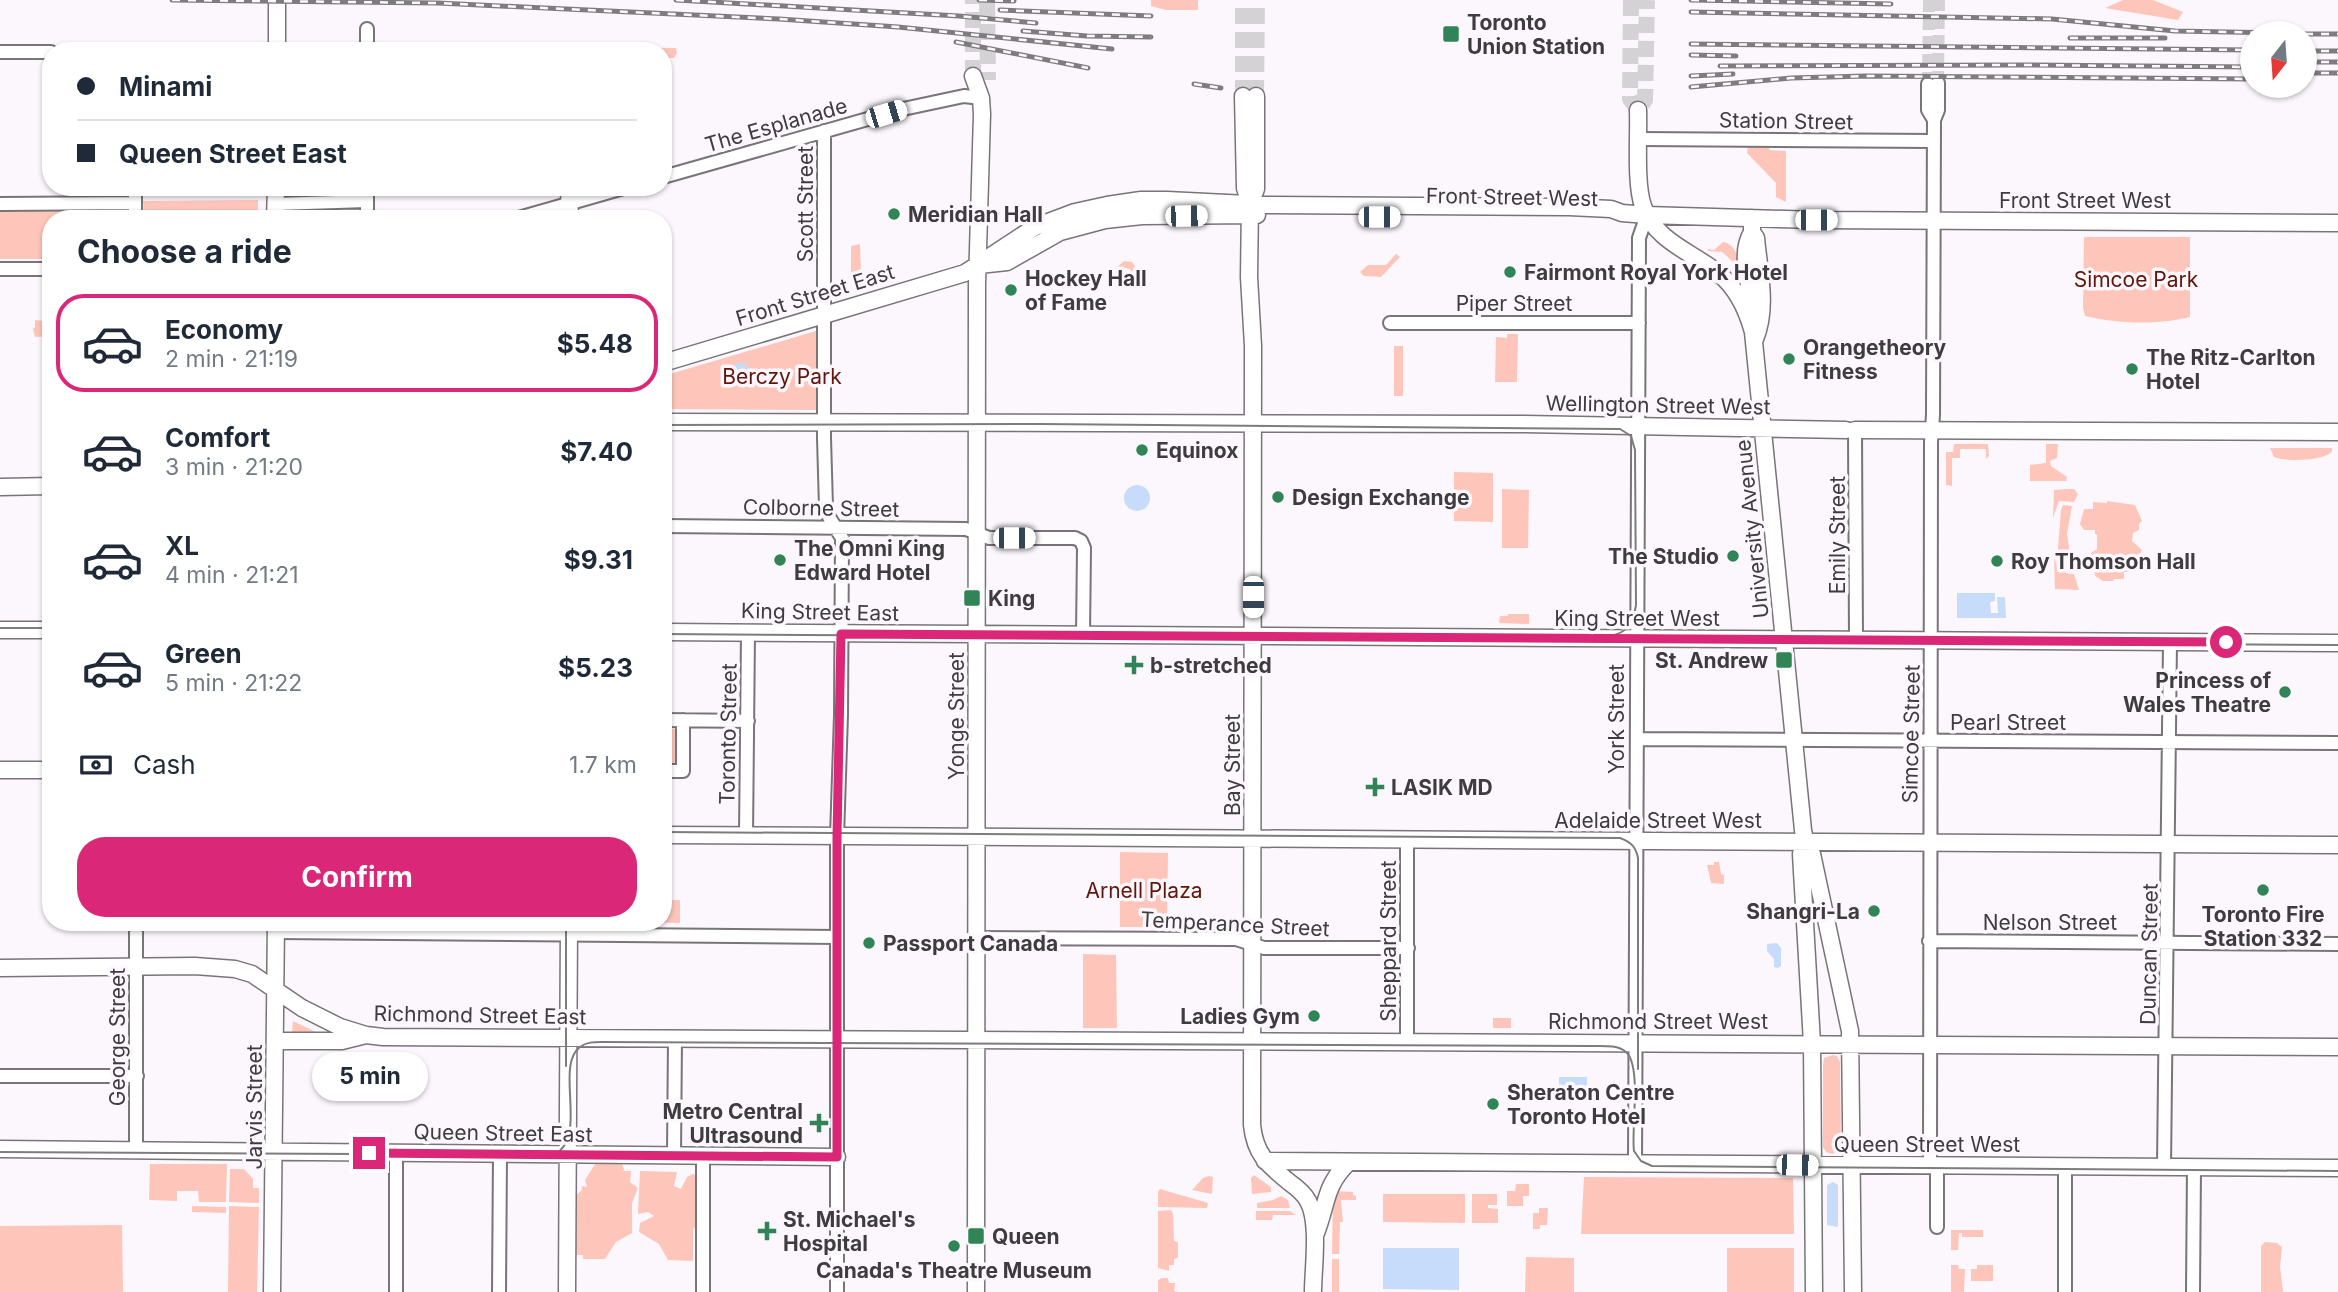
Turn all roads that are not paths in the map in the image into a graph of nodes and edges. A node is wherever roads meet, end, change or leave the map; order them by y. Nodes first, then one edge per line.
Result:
1 (277, 4) dead end
2 (367, 29) dead end
3 (276, 42) edge
4 (367, 42) edge
5 (0, 52) edge
6 (42, 52) edge
7 (981, 78) tunnel mouth
8 (1933, 84) tunnel mouth
9 (1249, 96) tunnel mouth
10 (981, 98) junction
11 (1638, 110) dead end
12 (824, 131) junction
13 (1639, 139) junction
14 (1934, 141) junction
15 (672, 174) edge
16 (135, 196) edge
17 (357, 196) edge
18 (595, 196) edge
19 (135, 203) junction
20 (569, 203) edge
21 (0, 204) edge
22 (135, 210) edge
23 (286, 210) edge
24 (545, 210) edge
25 (1250, 210) junction
26 (1647, 215) junction
27 (1933, 219) junction
28 (2338, 223) edge
29 (1752, 225) junction
30 (979, 265) junction
31 (0, 269) edge
32 (42, 269) edge
33 (825, 313) junction
34 (1750, 320) junction
35 (1390, 323) dead end
36 (1639, 323) junction
37 (1754, 341) junction
38 (672, 360) edge
39 (672, 422) edge
40 (824, 422) junction
41 (978, 422) junction
42 (1252, 423) junction
43 (1638, 427) junction
44 (1764, 428) junction
45 (1851, 430) junction
46 (1932, 430) junction
47 (2338, 432) edge
48 (0, 486) edge
49 (42, 486) edge
50 (672, 526) edge
51 (835, 527) junction
52 (977, 532) junction
53 (0, 630) edge
54 (42, 630) edge
55 (672, 632) edge
56 (748, 633) junction
57 (841, 634) junction
58 (977, 635) junction
59 (1083, 635) junction
60 (1253, 637) junction
61 (1637, 639) junction
62 (1784, 639) junction
63 (1856, 640) junction
64 (1931, 640) junction
65 (2170, 642) junction
66 (2338, 643) edge
67 (672, 720) edge
68 (683, 720) junction
69 (748, 721) junction
70 (1637, 739) junction
71 (1795, 741) junction
72 (1930, 741) junction
73 (2170, 742) junction
74 (2338, 743) edge
75 (0, 769) edge
76 (42, 770) edge
77 (672, 771) edge
78 (672, 835) edge
79 (746, 836) junction
80 (837, 837) junction
81 (977, 838) junction
82 (1252, 840) junction
83 (1407, 841) junction
84 (1636, 841) junction
85 (1805, 841) junction
86 (1930, 842) junction
87 (2169, 844) junction
88 (2338, 845) edge
89 (136, 931) edge
90 (276, 931) edge
91 (569, 931) edge
92 (636, 931) edge
93 (837, 937) junction
94 (977, 938) junction
95 (1929, 941) junction
96 (2168, 942) junction
97 (1251, 944) junction
98 (2338, 944) edge
99 (1408, 948) junction
100 (136, 967) junction
101 (0, 968) edge
102 (274, 989) junction
103 (366, 1035) junction
104 (569, 1037) junction
105 (676, 1038) junction
106 (837, 1040) junction
107 (275, 1041) junction
108 (977, 1041) junction
109 (1251, 1041) junction
110 (1407, 1041) junction
111 (1636, 1042) junction
112 (1812, 1043) junction
113 (1851, 1044) junction
114 (1928, 1044) junction
115 (2166, 1045) junction
116 (2338, 1047) edge
117 (0, 1076) edge
118 (137, 1076) junction
119 (0, 1149) edge
120 (136, 1151) junction
121 (275, 1152) junction
122 (396, 1153) junction
123 (500, 1154) junction
124 (568, 1154) junction
125 (674, 1155) junction
126 (704, 1156) junction
127 (837, 1157) junction
128 (1265, 1161) junction
129 (1349, 1162) junction
130 (1635, 1164) junction
131 (1813, 1165) junction
132 (1853, 1166) junction
133 (1933, 1166) junction
134 (2065, 1166) junction
135 (2164, 1166) junction
136 (2193, 1167) junction
137 (2338, 1168) edge
138 (1937, 1227) dead end
139 (1314, 1238) junction
140 (272, 1292) edge
141 (396, 1292) edge
142 (499, 1292) edge
143 (567, 1292) edge
144 (703, 1292) edge
145 (837, 1292) edge
146 (976, 1292) edge
147 (1313, 1292) edge
148 (1814, 1292) edge
149 (1853, 1292) edge
150 (2064, 1292) edge
151 (2193, 1292) edge

1 - 3 main road
2 - 4 street
5 - 6 street
7 - 10 main road, Yonge Street
8 - 14 street, Simcoe Street
9 - 25 main road, Bay Street
10 - 12 street, The Esplanade
10 - 30 main road, Yonge Street
11 - 13 main road, York Street
12 - 15 street, The Esplanade
12 - 33 street, Scott Street
13 - 14 street, Station Street
13 - 26 main road, York Street
14 - 27 street, Simcoe Street
16 - 19 street
17 - 23 street
18 - 20 street
19 - 21 street
19 - 22 street
20 - 24 street
25 - 26 main road, Front Street West
25 - 30 main road, Front Street West
25 - 42 main road, Bay Street
26 - 29 main road, Front Street West
26 - 34 main road, University Avenue
26 - 36 street, York Street
27 - 28 main road, Front Street West
27 - 29 main road, Front Street West
27 - 46 street, Simcoe Street
29 - 34 main road
29 - 37 main road
30 - 33 main road, Front Street East
30 - 41 main road, Yonge Street
31 - 32 street
33 - 38 main road, Front Street East
33 - 40 street, Scott Street
34 - 37 main road, University Avenue
35 - 36 street, Piper Street
36 - 43 street, York Street
37 - 44 main road, University Avenue
39 - 40 main road, Wellington Street West
40 - 41 main road, Wellington Street West
40 - 51 street, Scott Street
41 - 42 main road, Wellington Street West
41 - 52 main road, Yonge Street
42 - 43 main road, Wellington Street West
42 - 60 main road, Bay Street
43 - 44 main road, Wellington Street West
43 - 61 street, York Street
44 - 45 main road, Wellington Street West
44 - 62 main road, University Avenue
45 - 46 main road, Wellington Street West
45 - 63 street, Emily Street
46 - 47 main road, Wellington Street West
46 - 64 street, Simcoe Street
48 - 49 main road
50 - 51 street, Colborne Street
51 - 52 street, Colborne Street
51 - 57 street, Scott Street
52 - 58 main road, Yonge Street
52 - 59 street, Colborne Street
53 - 54 main road
55 - 56 main road, King Street East
56 - 57 main road, King Street East
56 - 69 street, Toronto Street
57 - 58 main road, King Street East
57 - 80 street, Scott Street
58 - 59 main road, King Street West
58 - 81 main road, Yonge Street
59 - 60 main road, King Street West
60 - 61 main road, King Street West
60 - 82 main road, Bay Street
61 - 62 main road, King Street West
61 - 70 street, York Street
62 - 63 main road, King Street West
62 - 71 main road, University Avenue
63 - 64 main road, King Street West
64 - 65 main road, King Street West
64 - 72 street, Simcoe Street
65 - 66 main road, King Street West
65 - 73 street, Duncan Street
67 - 68 street
68 - 69 street
68 - 77 street
69 - 79 street, Toronto Street
70 - 71 street, Pearl Street
70 - 84 street, York Street
71 - 72 street, Pearl Street
71 - 85 main road, University Avenue
72 - 73 street, Pearl Street
72 - 86 street, Simcoe Street
73 - 74 street, Pearl Street
73 - 87 street, Duncan Street
75 - 76 main road
78 - 79 main road, Adelaide Street West
79 - 80 main road, Adelaide Street West
80 - 81 main road, Adelaide Street West
80 - 93 street, Scott Street
81 - 82 main road, Adelaide Street West
81 - 94 main road, Yonge Street
82 - 83 main road, Adelaide Street West
82 - 97 main road, Bay Street
83 - 84 main road, Adelaide Street West
83 - 99 street, Sheppard Street
84 - 85 main road, Adelaide Street West
84 - 111 street, York Street
85 - 86 main road, Adelaide Street West
85 - 112 main road, University Avenue
85 - 113 main road, University Avenue
86 - 87 main road, Adelaide Street West
86 - 95 street, Simcoe Street
87 - 88 main road, Adelaide Street West
87 - 96 street, Duncan Street
89 - 100 street, George Street
90 - 102 main road, Jarvis Street
91 - 104 main road
92 - 93 street
93 - 106 street, Scott Street
94 - 97 street, Temperance Street
94 - 108 main road, Yonge Street
95 - 96 street, Nelson Street
95 - 114 street, Simcoe Street
96 - 98 street, Nelson Street
96 - 115 street, Duncan Street
97 - 99 street, Temperance Street
97 - 109 main road, Bay Street
99 - 110 street, Sheppard Street
100 - 101 main road, Richmond Street East
100 - 102 main road, Richmond Street East
100 - 118 street, George Street
102 - 103 main road, Richmond Street East
102 - 107 main road, Jarvis Street
103 - 104 main road, Richmond Street East
103 - 107 main road
104 - 105 main road, Richmond Street East
104 - 124 main road
105 - 106 main road, Richmond Street East
105 - 125 street
106 - 108 main road, Richmond Street East
106 - 127 street, Scott Street
107 - 121 main road, Jarvis Street
108 - 109 main road, Richmond Street West
108 - 146 main road, Yonge Street
109 - 110 main road, Richmond Street West
109 - 128 main road, Bay Street
110 - 111 main road, Richmond Street West
111 - 112 main road, Richmond Street West
111 - 130 street, York Street
112 - 113 main road, Richmond Street West
112 - 131 main road, University Avenue
113 - 114 main road, Richmond Street West
113 - 132 main road, University Avenue
114 - 115 main road, Richmond Street West
114 - 133 street, Simcoe Street
115 - 116 main road, Richmond Street West
115 - 135 street, Duncan Street
117 - 118 street
118 - 120 street, George Street
119 - 120 main road, Queen Street East
120 - 121 main road, Queen Street East
121 - 122 main road, Queen Street East
121 - 140 main road, Jarvis Street
122 - 123 main road, Queen Street East
122 - 141 street
123 - 124 main road, Queen Street East
123 - 142 street
124 - 125 main road, Queen Street East
124 - 143 main road
125 - 126 main road, Queen Street East
126 - 127 main road, Queen Street East
126 - 144 street
127 - 145 street, Scott Street
128 - 129 main road, Queen Street West
128 - 139 main road, Bay Street
129 - 130 main road, Queen Street West
129 - 139 main road
130 - 131 main road, Queen Street West
131 - 132 main road, Queen Street West
131 - 148 main road, University Avenue
132 - 133 main road, Queen Street West
132 - 149 main road, University Avenue
133 - 134 main road, Queen Street West
133 - 138 street, Simcoe Street
134 - 135 main road, Queen Street West
134 - 150 street
135 - 136 main road, Queen Street West
136 - 137 main road, Queen Street West
136 - 151 street
139 - 147 main road, Bay Street

